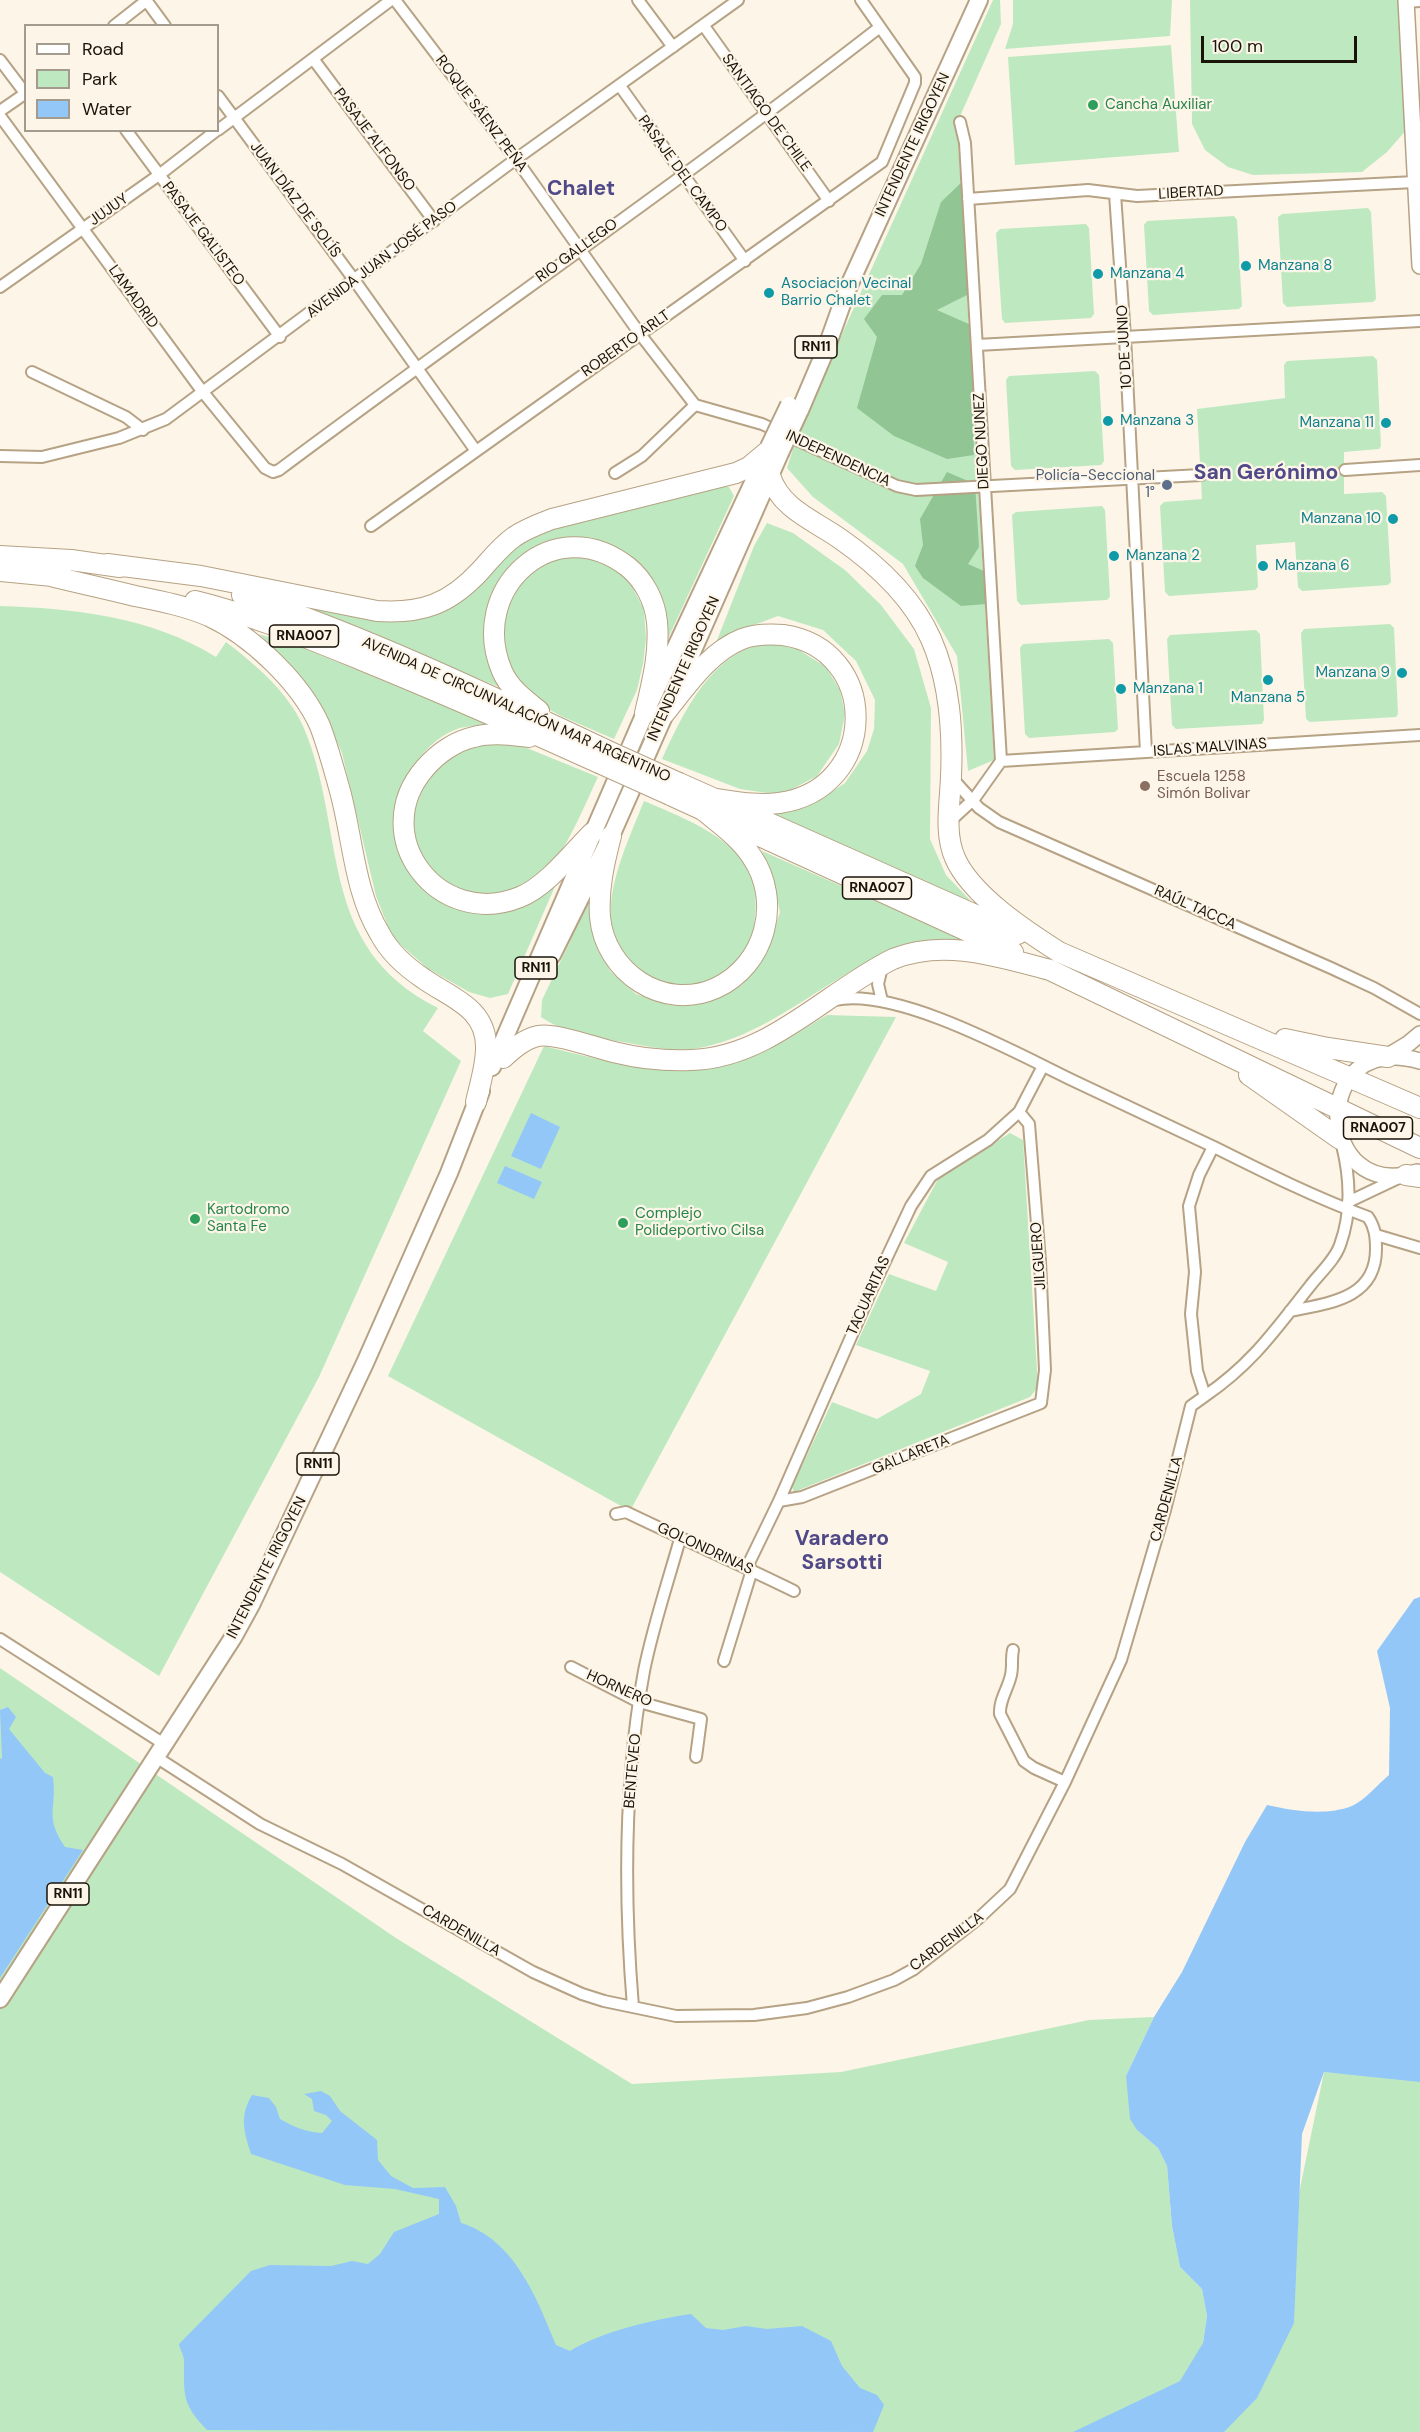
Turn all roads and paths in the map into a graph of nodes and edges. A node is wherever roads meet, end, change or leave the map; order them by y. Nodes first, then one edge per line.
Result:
1 (147, 0) edge
2 (393, 0) edge
3 (638, 0) edge
4 (738, 0) edge
5 (861, 0) edge
6 (979, 0) edge
7 (1410, 1) edge
8 (117, 24) edge
9 (164, 24) edge
10 (704, 26) junction
11 (880, 27) junction
12 (673, 47) junction
13 (0, 60) edge
14 (314, 60) junction
15 (620, 86) junction
16 (24, 92) edge
17 (24, 94) edge
18 (219, 97) edge
19 (0, 111) edge
20 (767, 115) junction
21 (0, 116) edge
22 (234, 118) junction
23 (960, 122) dead end
24 (219, 129) edge
25 (127, 132) edge
26 (214, 132) edge
27 (516, 159) junction
28 (682, 174) junction
29 (159, 175) junction
30 (1415, 183) junction
31 (1115, 194) junction
32 (968, 199) junction
33 (829, 201) junction
34 (434, 221) junction
35 (83, 228) junction
36 (1419, 235) edge
37 (580, 248) junction
38 (745, 261) junction
39 (1420, 266) edge
40 (355, 281) junction
41 (0, 287) edge
42 (1420, 321) edge
43 (640, 333) junction
44 (280, 337) junction
45 (1125, 337) junction
46 (977, 345) junction
47 (417, 367) junction
48 (32, 372) dead end
49 (202, 391) junction
50 (696, 405) junction
51 (143, 430) junction
52 (476, 451) junction
53 (772, 451) junction
54 (0, 456) edge
55 (1420, 465) edge
56 (1345, 470) dead end
57 (273, 472) joint
58 (615, 473) dead end
59 (1201, 475) dead end
60 (770, 476) junction
61 (1132, 479) junction
62 (985, 487) junction
63 (371, 526) dead end
64 (107, 564) junction
65 (1, 566) edge
66 (51, 576) junction
67 (655, 713) junction
68 (552, 733) junction
69 (1420, 735) edge
70 (1146, 752) junction
71 (1001, 761) junction
72 (951, 777) junction
73 (974, 799) junction
74 (709, 805) junction
75 (949, 822) junction
76 (601, 835) junction
77 (1055, 961) junction
78 (882, 964) junction
79 (882, 1001) junction
80 (823, 1003) junction
81 (1420, 1014) edge
82 (1238, 1030) junction
83 (1420, 1034) edge
84 (1206, 1044) junction
85 (1388, 1057) junction
86 (503, 1058) junction
87 (1420, 1061) edge
88 (1043, 1066) junction
89 (1351, 1077) junction
90 (476, 1102) junction
91 (1337, 1108) junction
92 (1420, 1108) edge
93 (1019, 1113) junction
94 (1340, 1139) junction
95 (1213, 1147) junction
96 (1420, 1148) edge
97 (449, 1173) junction
98 (1415, 1174) edge
99 (1348, 1205) junction
100 (1376, 1235) junction
101 (1420, 1248) edge
102 (1290, 1311) junction
103 (1205, 1396) junction
104 (1041, 1403) joint
105 (779, 1501) junction
106 (616, 1514) dead end
107 (680, 1539) junction
108 (750, 1569) junction
109 (794, 1591) dead end
110 (0, 1639) edge
111 (1013, 1650) dead end
112 (724, 1661) dead end
113 (570, 1667) dead end
114 (639, 1702) junction
115 (160, 1750) junction
116 (696, 1757) dead end
117 (1065, 1782) junction
118 (0, 2000) edge
119 (633, 2007) junction

1 - 8 street
1 - 9 street
2 - 14 street, JUJUY
2 - 27 street, ROQUE SÁENZ PEÑA
3 - 12 street
4 - 10 street, AVENIDA JUAN JOSÉ PASO
5 - 11 street
6 - 53 main road, INTENDENTE IRIGOYEN / RN11, bridge
7 - 30 street
10 - 12 street, AVENIDA JUAN JOSÉ PASO
10 - 20 street, SANTIAGO DE CHILE
11 - 20 street, RIO GALLEGO
11 - 33 street, ROBERTO ARLT
12 - 15 street, AVENIDA JUAN JOSÉ PASO
13 - 16 street
14 - 22 street, JUJUY
14 - 34 street, PASAJE ALFONSO
15 - 27 street, AVENIDA JUAN JOSÉ PASO
15 - 28 street, PASAJE DEL CAMPO
17 - 19 street
18 - 22 street, JUAN DÍAZ DE SOLÍS
20 - 28 street, RIO GALLEGO
20 - 33 street, SANTIAGO DE CHILE
21 - 35 street, LAMADRID
22 - 24 street, JUJUY
22 - 40 street, JUAN DÍAZ DE SOLÍS
23 - 32 street, DIEGO NUNEZ
25 - 29 street, PASAJE GALISTEO
26 - 29 street, JUJUY
27 - 34 street, AVENIDA JUAN JOSÉ PASO
27 - 37 street, ROQUE SÁENZ PEÑA
28 - 37 street, RIO GALLEGO
28 - 38 street, PASAJE DEL CAMPO
29 - 35 street, JUJUY
29 - 44 street, PASAJE GALISTEO
30 - 31 street, LIBERTAD
30 - 36 street
31 - 32 street, LIBERTAD
31 - 45 street, 10 DE JUNIO
32 - 46 street, DIEGO NUNEZ
33 - 38 street, ROBERTO ARLT
34 - 40 street, AVENIDA JUAN JOSÉ PASO
35 - 41 street, JUJUY
35 - 49 street, LAMADRID
36 - 39 street
37 - 43 street, ROQUE SÁENZ PEÑA
37 - 47 street, RIO GALLEGO
38 - 43 street, ROBERTO ARLT
40 - 44 street, AVENIDA JUAN JOSÉ PASO
40 - 47 street, JUAN DÍAZ DE SOLÍS
42 - 45 street
43 - 50 street, ROQUE SÁENZ PEÑA
43 - 52 street, ROBERTO ARLT
44 - 49 street, AVENIDA JUAN JOSÉ PASO
45 - 46 street
45 - 61 street, 10 DE JUNIO
46 - 62 street, DIEGO NUNEZ
47 - 52 street, JUAN DÍAZ DE SOLÍS
47 - 57 street, RIO GALLEGO
48 - 51 street
49 - 51 street, AVENIDA JUAN JOSÉ PASO
49 - 57 street, LAMADRID
50 - 58 street
50 - 62 street, INDEPENDENCIA
51 - 54 street, AVENIDA JUAN JOSÉ PASO
52 - 63 street, ROBERTO ARLT
53 - 60 main road, INTENDENTE IRIGOYEN / RN11
53 - 64 highway
53 - 67 main road, INTENDENTE IRIGOYEN / RN11
55 - 56 street
59 - 61 street, INDEPENDENCIA
60 - 67 main road, INTENDENTE IRIGOYEN / RN11
60 - 72 highway
61 - 62 street, INDEPENDENCIA
61 - 70 street, 10 DE JUNIO
62 - 71 street, DIEGO NUNEZ
64 - 65 highway, AVENIDA DE CIRCUNVALACIÓN MAR ARGENTINO / RNA007
64 - 68 highway, AVENIDA DE CIRCUNVALACIÓN MAR ARGENTINO / RNA007
65 - 66 highway, RNA007
66 - 68 highway, AVENIDA DE CIRCUNVALACIÓN MAR ARGENTINO / RNA007
66 - 90 highway
67 - 68 highway
67 - 74 highway
67 - 76 main road, INTENDENTE IRIGOYEN / RN11
68 - 74 highway, AVENIDA DE CIRCUNVALACIÓN MAR ARGENTINO / RNA007, bridge
68 - 76 highway
69 - 70 street, ISLAS MALVINAS
70 - 71 street, ISLAS MALVINAS
71 - 73 street
72 - 73 street, RAÚL TACCA
72 - 75 highway
73 - 75 street
73 - 81 street, RAÚL TACCA
74 - 76 highway
74 - 77 highway, RNA007
75 - 77 highway
76 - 86 main road, INTENDENTE IRIGOYEN / RN11
76 - 90 main road, INTENDENTE IRIGOYEN / RN11
77 - 78 highway
77 - 82 highway, RNA007
77 - 84 highway, RNA007
78 - 79 street
78 - 80 highway
79 - 80 street
79 - 88 street
80 - 86 highway
82 - 85 highway, RNA007
82 - 89 highway, RNA007
83 - 85 street
84 - 91 highway, RNA007
84 - 94 highway, RNA007
85 - 87 street
85 - 89 street
86 - 97 main road, INTENDENTE IRIGOYEN / RN11
88 - 93 street, TACUARITAS
88 - 95 street
89 - 91 street
89 - 92 highway, RNA007
90 - 97 main road, INTENDENTE IRIGOYEN / RN11
91 - 94 street
91 - 96 highway, RNA007
93 - 104 street, JILGUERO
93 - 105 street, TACUARITAS
94 - 98 street
94 - 99 street, CARDENILLA
95 - 99 street
95 - 103 street
97 - 115 main road, INTENDENTE IRIGOYEN / RN11
98 - 99 street
99 - 100 street
99 - 102 street, CARDENILLA
100 - 101 street
100 - 102 street
102 - 103 street, CARDENILLA
103 - 117 street, CARDENILLA
104 - 105 street, GALLARETA
105 - 108 street, TACUARITAS
106 - 107 street, GOLONDRINAS
107 - 108 street, GOLONDRINAS
107 - 114 street, BENTEVEO
108 - 109 street, GOLONDRINAS
108 - 112 street, TACUARITAS
110 - 115 street, CARDENILLA
111 - 117 street
113 - 114 street, HORNERO
114 - 116 street, HORNERO
114 - 119 street, BENTEVEO
115 - 118 main road, INTENDENTE IRIGOYEN / RN11
115 - 119 street, CARDENILLA
117 - 119 street, CARDENILLA

